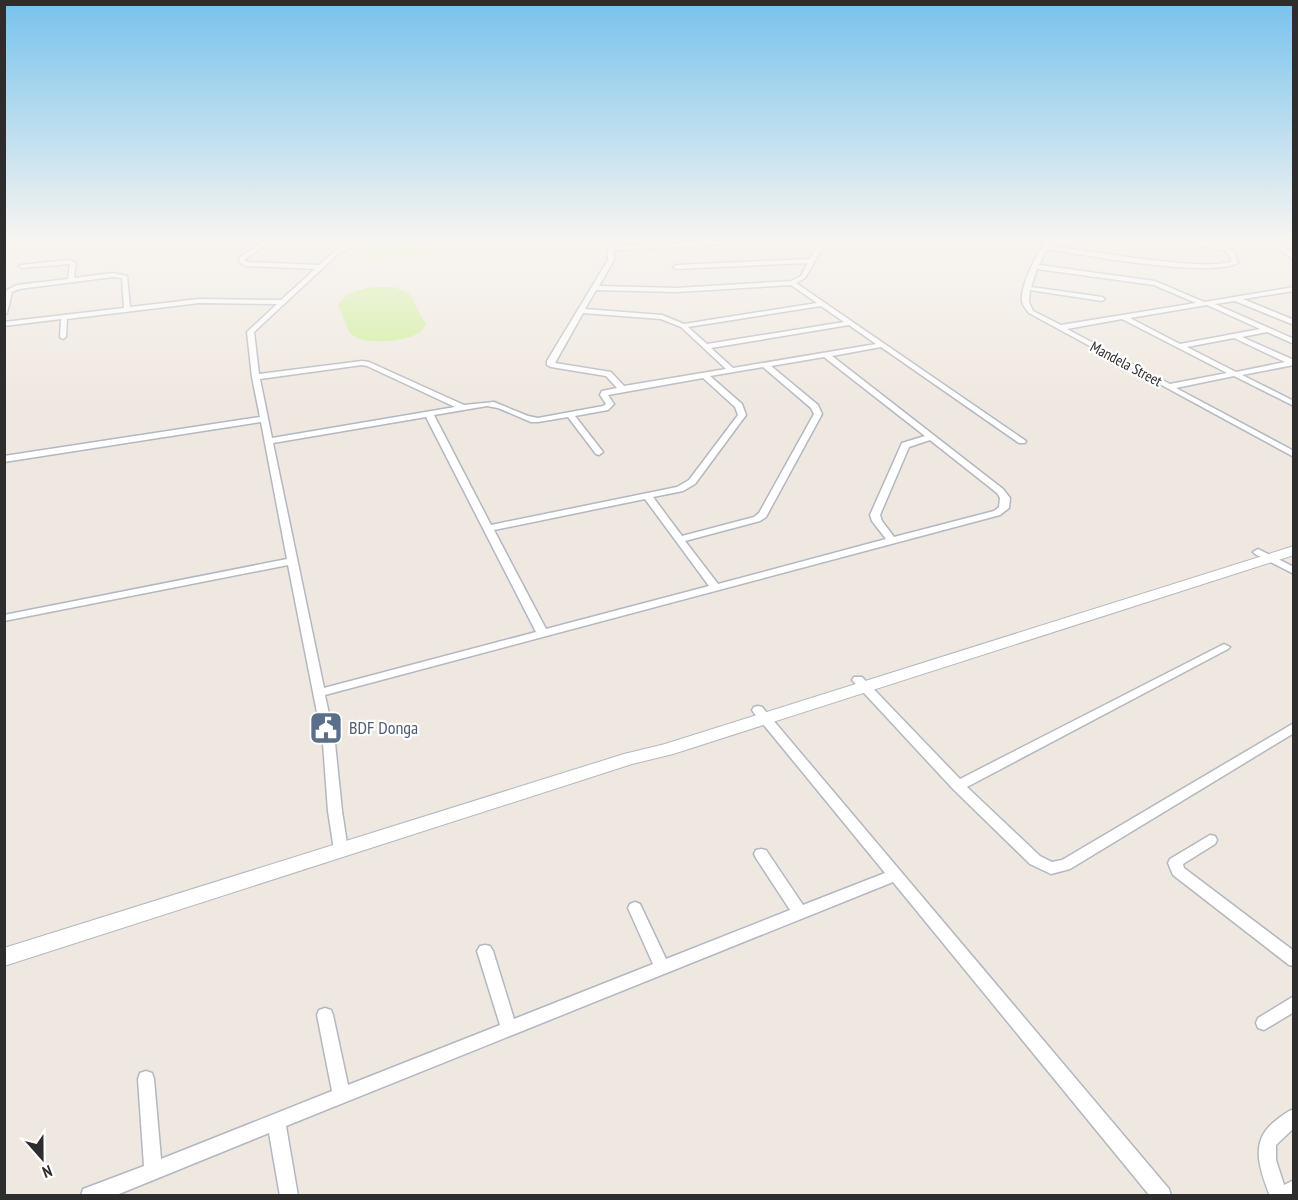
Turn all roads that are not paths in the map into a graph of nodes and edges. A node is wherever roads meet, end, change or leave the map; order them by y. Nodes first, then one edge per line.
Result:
1 (8, 295) edge
2 (126, 295) edge
3 (288, 295) edge
4 (591, 295) edge
5 (810, 295) edge
6 (1026, 295) edge
7 (1075, 295) edge
8 (1184, 295) edge
9 (1259, 295) edge
10 (1102, 299) dead end
11 (1236, 299) junction
12 (280, 302) junction
13 (823, 304) junction
14 (1206, 304) junction
15 (127, 309) junction
16 (581, 311) junction
17 (4, 313) edge
18 (64, 317) junction
19 (1124, 317) junction
20 (850, 323) junction
21 (1293, 323) edge
22 (4, 324) edge
23 (683, 326) junction
24 (1058, 328) junction
25 (1268, 330) junction
26 (1235, 336) junction
27 (63, 337) dead end
28 (1293, 342) edge
29 (882, 345) junction
30 (1180, 346) junction
31 (705, 347) junction
32 (825, 354) junction
33 (1293, 363) edge
34 (765, 364) junction
35 (731, 370) junction
36 (1235, 374) junction
37 (704, 375) junction
38 (256, 377) junction
39 (1168, 387) junction
40 (622, 388) junction
41 (1293, 404) edge
42 (464, 408) junction
43 (429, 414) junction
44 (570, 414) junction
45 (264, 419) junction
46 (932, 437) junction
47 (268, 441) junction
48 (1022, 441) dead end
49 (599, 452) dead end
50 (1293, 455) edge
51 (4, 459) edge
52 (648, 497) junction
53 (490, 528) junction
54 (680, 539) junction
55 (892, 541) junction
56 (1293, 542) edge
57 (1293, 550) edge
58 (1263, 554) junction
59 (292, 561) junction
60 (1293, 571) edge
61 (715, 587) junction
62 (4, 618) edge
63 (543, 634) junction
64 (1224, 647) dead end
65 (862, 684) junction
66 (318, 693) junction
67 (762, 714) junction
68 (1293, 727) edge
69 (958, 786) junction
70 (1210, 840) dead end
71 (341, 850) junction
72 (761, 854) dead end
73 (895, 875) junction
74 (635, 908) dead end
75 (800, 913) junction
76 (485, 951) dead end
77 (4, 957) edge
78 (1293, 960) edge
79 (662, 967) junction
80 (1293, 1003) edge
81 (325, 1015) dead end
82 (1264, 1023) dead end
83 (509, 1029) junction
84 (146, 1079) dead end
85 (340, 1095) junction
86 (1293, 1117) edge
87 (276, 1121) junction
88 (153, 1170) junction
89 (1293, 1189) edge
90 (90, 1196) edge
91 (289, 1196) edge
92 (1162, 1196) edge
93 (1280, 1196) edge

1 - 17 street
2 - 15 street
3 - 12 street
4 - 16 street
5 - 13 street
6 - 24 street, Mandela Street
7 - 10 street
8 - 14 street
9 - 11 street
11 - 14 street
11 - 21 street
12 - 15 street
12 - 38 street
13 - 20 street
13 - 23 street
14 - 19 street
14 - 25 street
15 - 18 street
16 - 23 street
16 - 40 street
18 - 22 street
18 - 27 street
19 - 24 street
19 - 30 street
20 - 29 street
20 - 31 street
23 - 31 street
24 - 39 street, Mandela Street
25 - 26 street
25 - 28 street
26 - 30 street
26 - 33 street
29 - 32 street
29 - 48 street
30 - 36 street
31 - 35 street
32 - 34 street
32 - 46 street
33 - 36 street
34 - 35 street
34 - 54 street
35 - 37 street
36 - 39 street
36 - 41 street
37 - 40 street
37 - 52 street
38 - 42 street
38 - 45 street
39 - 50 street, Mandela Street
40 - 44 street
42 - 43 street
42 - 44 street
43 - 47 street
43 - 53 street
44 - 49 street
45 - 47 street
45 - 51 street
46 - 55 street
46 - 55 street
47 - 59 street
52 - 53 street
52 - 54 street
53 - 63 street
54 - 61 street
55 - 61 street
56 - 58 main road
57 - 58 main road
58 - 60 street
58 - 65 main road
59 - 62 street
59 - 66 street
61 - 63 street
63 - 66 street
64 - 69 street
65 - 67 main road
65 - 69 street
66 - 71 street
67 - 71 main road
67 - 73 street
68 - 69 street
70 - 78 street
71 - 77 main road
72 - 75 street
73 - 75 street
73 - 92 street
74 - 79 street
75 - 79 street
76 - 83 street
79 - 83 street
80 - 82 street
81 - 85 street
83 - 85 street
84 - 88 street
85 - 87 street
86 - 93 street
87 - 88 street
87 - 91 street
88 - 90 street
89 - 93 street

